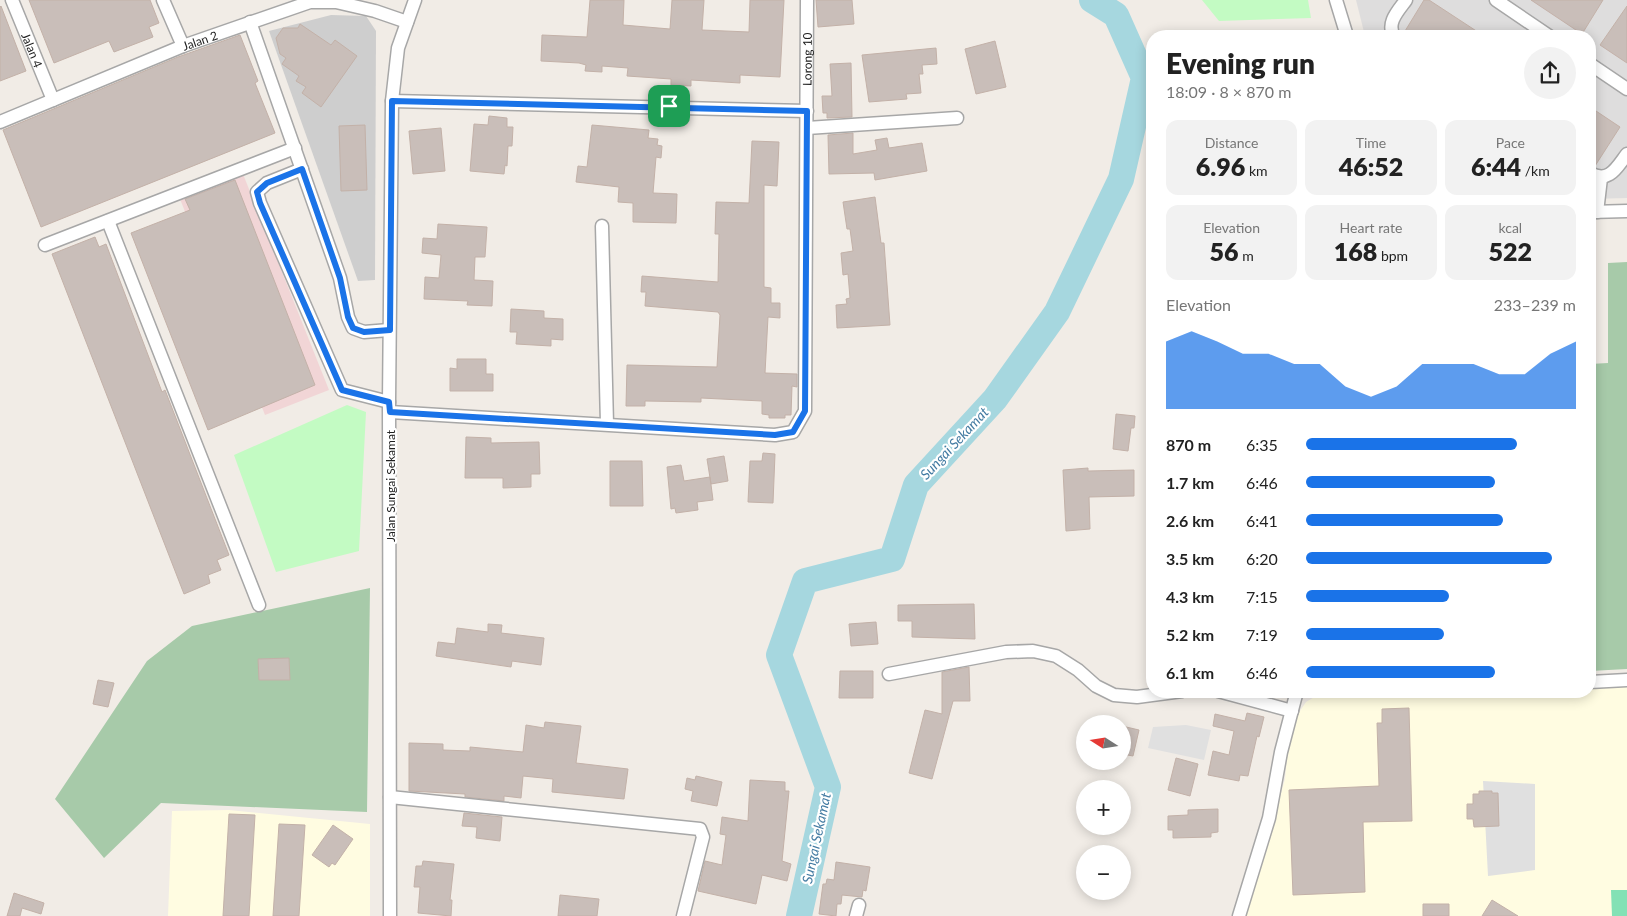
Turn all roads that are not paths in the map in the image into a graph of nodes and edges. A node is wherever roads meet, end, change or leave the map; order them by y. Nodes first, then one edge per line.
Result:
1 (12, 0) edge
2 (163, 0) edge
3 (415, 0) edge
4 (807, 0) edge
5 (1336, 0) edge
6 (1406, 0) edge
7 (1496, 0) edge
8 (310, 1) edge
9 (250, 22) junction
10 (407, 22) junction
11 (1345, 30) edge
12 (1391, 30) edge
13 (1540, 30) edge
14 (183, 46) junction
15 (1596, 68) edge
16 (1627, 89) edge
17 (52, 100) junction
18 (392, 101) junction
19 (807, 111) junction
20 (957, 118) dead end
21 (0, 122) edge
22 (807, 128) junction
23 (295, 148) junction
24 (1627, 154) edge
25 (302, 169) junction
26 (1596, 175) edge
27 (1627, 211) edge
28 (1596, 212) edge
29 (108, 220) junction
30 (602, 226) dead end
31 (45, 245) dead end
32 (390, 330) junction
33 (389, 407) junction
34 (607, 424) junction
35 (259, 604) dead end
36 (889, 674) dead end
37 (1627, 680) edge
38 (1596, 682) edge
39 (1146, 696) edge
40 (1245, 698) edge
41 (1295, 698) edge
42 (1292, 710) junction
43 (390, 797) junction
44 (390, 916) edge
45 (683, 916) edge
46 (1239, 916) edge

1 - 17 street, Jalan 4
2 - 14 street
3 - 10 street, Jalan Sungai Sekamat
4 - 19 street, Lorong 10
5 - 11 street
6 - 12 street
7 - 13 street
8 - 9 street, Jalan 2
8 - 10 street, Jalan 2
9 - 14 street, Jalan 2
9 - 23 street
10 - 18 street, Jalan Sungai Sekamat
14 - 17 street, Jalan 2
15 - 16 street
17 - 21 street, Jalan 2
18 - 19 street
18 - 32 street, Jalan Sungai Sekamat
19 - 22 street, Lorong 10
20 - 22 street
22 - 34 street, Lorong 10
23 - 25 street
23 - 29 street
24 - 26 street
25 - 32 street
25 - 33 street, Lorong 10
27 - 28 street
29 - 31 street
29 - 35 street
30 - 34 street
32 - 33 street, Jalan Sungai Sekamat
33 - 34 street, Lorong 10
33 - 43 street, Jalan Sungai Sekamat
36 - 39 street
37 - 38 street
40 - 42 street
41 - 42 street
42 - 46 street
43 - 44 street, Jalan Sungai Sekamat
43 - 45 street

